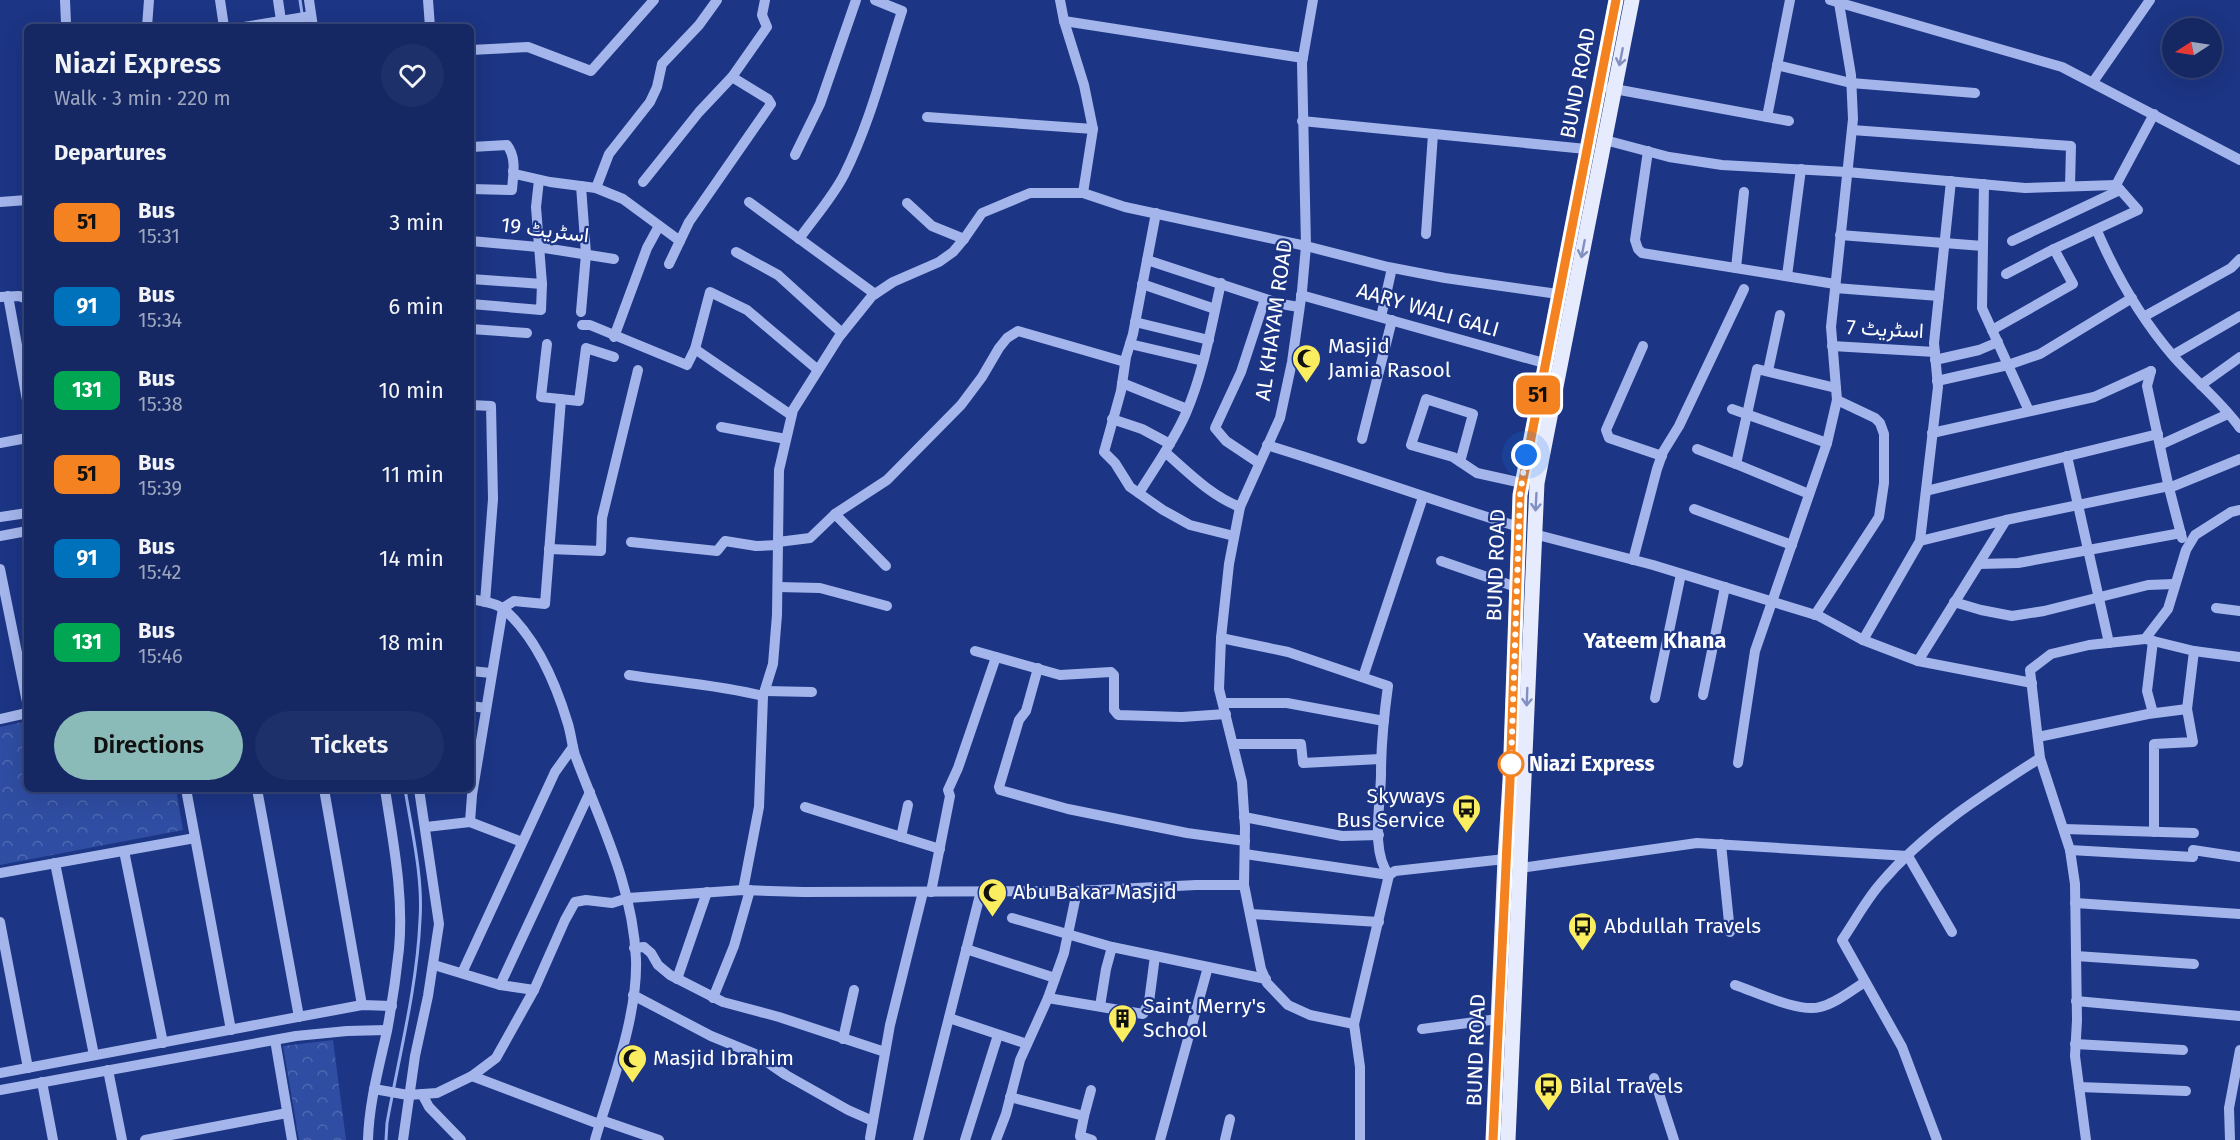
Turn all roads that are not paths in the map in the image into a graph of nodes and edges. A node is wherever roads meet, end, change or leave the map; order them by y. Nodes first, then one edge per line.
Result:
1 (65, 0) edge
2 (148, 0) edge
3 (220, 0) edge
4 (278, 0) edge
5 (309, 0) edge
6 (428, 0) edge
7 (654, 0) edge
8 (717, 0) edge
9 (765, 0) edge
10 (856, 0) edge
11 (874, 0) edge
12 (1060, 0) edge
13 (1313, 0) edge
14 (1616, 0) edge
15 (1632, 0) edge
16 (1790, 0) edge
17 (2150, 0) edge
18 (1835, 1) edge
19 (310, 20) edge
20 (1064, 21) junction
21 (66, 23) dead end
22 (284, 23) edge
23 (147, 24) edge
24 (224, 24) edge
25 (430, 24) edge
26 (474, 50) edge
27 (1303, 58) junction
28 (1777, 65) junction
29 (732, 77) junction
30 (2093, 82) junction
31 (1851, 83) junction
32 (1599, 86) junction
33 (1615, 90) junction
34 (1975, 93) dead end
35 (2154, 114) junction
36 (927, 117) dead end
37 (1767, 117) junction
38 (1302, 121) junction
39 (1789, 121) dead end
40 (1093, 129) junction
41 (1852, 130) junction
42 (1433, 134) junction
43 (1605, 140) junction
44 (474, 147) edge
45 (1586, 149) junction
46 (1648, 151) junction
47 (795, 155) dead end
48 (2240, 160) edge
49 (1802, 169) junction
50 (513, 171) junction
51 (1847, 172) junction
52 (540, 180) junction
53 (1951, 181) junction
54 (643, 182) dead end
55 (1984, 184) junction
56 (581, 186) junction
57 (2070, 186) junction
58 (2118, 187) junction
59 (596, 188) junction
60 (474, 189) edge
61 (1744, 192) dead end
62 (1083, 193) junction
63 (24, 200) edge
64 (0, 202) edge
65 (749, 202) dead end
66 (908, 203) dead end
67 (1156, 213) junction
68 (659, 226) junction
69 (2097, 231) junction
70 (1426, 234) dead end
71 (1840, 235) junction
72 (799, 239) junction
73 (964, 239) junction
74 (474, 241) edge
75 (2012, 241) dead end
76 (680, 242) junction
77 (1945, 243) junction
78 (1306, 246) junction
79 (1983, 246) junction
80 (538, 247) junction
81 (2054, 249) junction
82 (736, 252) dead end
83 (586, 254) junction
84 (615, 259) dead end
85 (2240, 259) edge
86 (1147, 260) junction
87 (669, 264) dead end
88 (1392, 268) junction
89 (1736, 268) junction
90 (2006, 274) dead end
91 (1787, 276) junction
92 (474, 279) edge
93 (1221, 283) junction
94 (542, 284) junction
95 (1142, 284) junction
96 (1835, 286) junction
97 (1744, 289) dead end
98 (875, 294) junction
99 (1558, 294) junction
100 (1301, 295) junction
101 (4, 296) edge
102 (1939, 296) junction
103 (2132, 298) junction
104 (24, 299) edge
105 (1264, 299) junction
106 (474, 304) edge
107 (1299, 307) junction
108 (1215, 309) junction
109 (581, 312) dead end
110 (1780, 315) dead end
111 (2145, 316) junction
112 (2240, 316) edge
113 (1386, 319) junction
114 (1135, 322) junction
115 (582, 325) dead end
116 (474, 329) edge
117 (1992, 330) junction
118 (527, 333) dead end
119 (842, 333) junction
120 (614, 337) junction
121 (1209, 340) junction
122 (1998, 342) junction
123 (547, 344) dead end
124 (1130, 344) junction
125 (1643, 346) dead end
126 (1832, 346) junction
127 (695, 349) junction
128 (2173, 355) junction
129 (1935, 356) junction
130 (614, 357) dead end
131 (2240, 357) edge
132 (1203, 361) junction
133 (1125, 362) junction
134 (1544, 363) junction
135 (2008, 365) junction
136 (638, 370) dead end
137 (818, 370) junction
138 (1768, 371) junction
139 (1937, 381) junction
140 (1122, 383) junction
141 (2201, 385) junction
142 (24, 386) edge
143 (1836, 388) junction
144 (561, 399) junction
145 (1837, 400) junction
146 (474, 405) edge
147 (1187, 409) junction
148 (1732, 409) dead end
149 (2029, 411) junction
150 (2228, 414) junction
151 (791, 415) junction
152 (1747, 415) junction
153 (1112, 419) junction
154 (722, 427) dead end
155 (2240, 428) edge
156 (1932, 433) junction
157 (24, 439) edge
158 (786, 439) junction
159 (1362, 439) dead end
160 (2159, 439) junction
161 (0, 443) edge
162 (1827, 443) junction
163 (1267, 445) junction
164 (1167, 448) junction
165 (1697, 449) dead end
166 (1662, 456) junction
167 (2067, 456) junction
168 (2240, 459) edge
169 (1460, 462) junction
170 (1259, 463) junction
171 (1736, 464) junction
172 (1522, 483) junction
173 (2169, 487) junction
174 (1926, 491) junction
175 (1139, 493) junction
176 (1809, 494) junction
177 (1423, 497) junction
178 (2078, 505) junction
179 (1240, 507) junction
180 (1694, 509) dead end
181 (2240, 510) edge
182 (24, 514) edge
183 (835, 514) junction
184 (0, 518) edge
185 (2006, 520) junction
186 (1519, 527) junction
187 (24, 532) edge
188 (2181, 533) junction
189 (1534, 534) junction
190 (0, 536) edge
191 (1234, 536) junction
192 (1920, 541) junction
193 (631, 542) dead end
194 (778, 543) junction
195 (1792, 545) junction
196 (549, 549) junction
197 (2186, 550) junction
198 (2088, 552) junction
199 (1633, 560) junction
200 (1442, 561) dead end
201 (1978, 564) junction
202 (886, 566) dead end
203 (0, 569) edge
204 (1682, 574) junction
205 (2174, 584) junction
206 (1516, 587) junction
207 (1725, 587) junction
208 (778, 588) junction
209 (2098, 596) junction
210 (474, 600) edge
211 (1773, 601) junction
212 (485, 602) junction
213 (1954, 602) junction
214 (887, 606) dead end
215 (503, 608) junction
216 (2217, 608) dead end
217 (2240, 611) edge
218 (1815, 615) junction
219 (1221, 638) junction
220 (1863, 640) junction
221 (2149, 640) junction
222 (2109, 643) junction
223 (975, 651) dead end
224 (2194, 651) junction
225 (996, 657) junction
226 (2240, 657) edge
227 (1918, 661) junction
228 (1038, 668) junction
229 (474, 671) edge
230 (491, 673) junction
231 (629, 675) dead end
232 (1363, 677) junction
233 (2032, 683) junction
234 (24, 687) edge
235 (812, 692) dead end
236 (764, 693) junction
237 (1703, 695) dead end
238 (1655, 698) dead end
239 (474, 706) edge
240 (486, 708) junction
241 (1224, 709) junction
242 (2187, 709) junction
243 (2153, 713) junction
244 (24, 714) edge
245 (0, 719) edge
246 (1384, 721) junction
247 (2038, 737) junction
248 (1233, 744) junction
249 (573, 747) junction
250 (2040, 758) junction
251 (1380, 759) junction
252 (1738, 763) dead end
253 (474, 771) edge
254 (187, 792) edge
255 (258, 792) edge
256 (325, 792) edge
257 (385, 792) edge
258 (420, 792) edge
259 (472, 792) edge
260 (590, 792) junction
261 (908, 805) dead end
262 (805, 807) dead end
263 (1244, 817) junction
264 (470, 822) junction
265 (426, 827) junction
266 (2064, 829) junction
267 (2154, 832) junction
268 (2194, 833) dead end
269 (1379, 835) junction
270 (901, 837) junction
271 (195, 838) junction
272 (1245, 841) junction
273 (522, 842) junction
274 (1721, 844) junction
275 (940, 849) junction
276 (2070, 850) junction
277 (124, 851) junction
278 (1245, 854) junction
279 (1908, 856) junction
280 (2240, 857) edge
281 (1505, 859) junction
282 (55, 863) junction
283 (1520, 868) junction
284 (0, 873) edge
285 (1389, 875) junction
286 (1245, 885) junction
287 (746, 890) junction
288 (981, 891) junction
289 (1077, 891) junction
290 (707, 892) junction
291 (927, 892) junction
292 (628, 898) junction
293 (2075, 903) junction
294 (1250, 914) junction
295 (2240, 914) edge
296 (1012, 918) dead end
297 (0, 922) edge
298 (1379, 922) junction
299 (1730, 932) dead end
300 (1952, 932) dead end
301 (1069, 934) junction
302 (1112, 947) junction
303 (634, 948) junction
304 (966, 949) junction
305 (1155, 956) junction
306 (2076, 956) junction
307 (2194, 964) dead end
308 (434, 965) junction
309 (1208, 967) junction
310 (462, 973) junction
311 (1055, 978) junction
312 (676, 979) junction
313 (1266, 979) junction
314 (1865, 982) junction
315 (500, 985) junction
316 (1735, 985) dead end
317 (534, 990) junction
318 (854, 990) dead end
319 (633, 995) junction
320 (712, 998) junction
321 (1048, 998) junction
322 (2076, 1001) junction
323 (363, 1005) junction
324 (392, 1006) junction
325 (1100, 1006) junction
326 (2240, 1016) edge
327 (299, 1017) junction
328 (948, 1018) junction
329 (1498, 1019) junction
330 (1354, 1024) junction
331 (1422, 1029) dead end
332 (231, 1030) junction
333 (387, 1030) junction
334 (998, 1035) junction
335 (843, 1039) junction
336 (275, 1040) junction
337 (163, 1043) junction
338 (1027, 1044) junction
339 (2075, 1044) junction
340 (2183, 1050) dead end
341 (2240, 1050) edge
342 (885, 1052) junction
343 (94, 1055) junction
344 (28, 1068) junction
345 (108, 1070) junction
346 (0, 1073) edge
347 (472, 1076) junction
348 (1654, 1078) dead end
349 (42, 1082) junction
350 (2079, 1088) junction
351 (0, 1090) edge
352 (379, 1090) junction
353 (1091, 1090) dead end
354 (2186, 1091) dead end
355 (422, 1094) junction
356 (406, 1095) junction
357 (1010, 1097) junction
358 (287, 1113) junction
359 (1084, 1116) junction
360 (1230, 1119) dead end
361 (873, 1121) junction
362 (600, 1122) junction
363 (870, 1138) dead end
364 (1079, 1138) edge
365 (53, 1140) edge
366 (122, 1140) edge
367 (145, 1140) edge
368 (292, 1140) edge
369 (368, 1140) edge
370 (403, 1140) edge
371 (461, 1140) edge
372 (595, 1140) edge
373 (658, 1140) edge
374 (918, 1140) edge
375 (966, 1140) edge
376 (996, 1140) edge
377 (1092, 1140) edge
378 (1160, 1140) edge
379 (1225, 1140) edge
380 (1360, 1140) edge
381 (1493, 1140) edge
382 (1508, 1140) edge
383 (1674, 1140) edge
384 (1937, 1140) edge
385 (2086, 1140) edge
386 (2230, 1140) edge

1 - 21 street
2 - 23 street
3 - 24 street
4 - 22 street
5 - 19 street
6 - 25 street
7 - 26 street
8 - 59 street
9 - 29 street
10 - 47 street
11 - 72 street
12 - 20 street
13 - 27 street, AL KHAYAM ROAD
14 - 32 main road, BUND ROAD
15 -> 33 main road, BUND ROAD
16 - 28 street
17 - 30 street
18 - 30 street
18 - 31 street
19 - 22 street
20 - 27 street
20 - 40 street
27 - 38 street, AL KHAYAM ROAD
28 - 31 street
28 - 37 street
29 - 54 street
29 - 76 street
30 - 35 street
31 - 34 street
31 - 41 street
32 - 33 street
32 - 45 main road, BUND ROAD
33 - 37 street
33 - 43 main road, BUND ROAD
35 - 48 street
35 - 58 street
36 - 40 street
37 - 39 street
38 - 42 street
38 - 78 street, AL KHAYAM ROAD
40 - 62 street
41 - 51 street
41 - 57 street
42 - 45 street
42 - 70 street
43 - 46 street
43 -> 189 main road, BUND ROAD
44 - 50 street
45 - 99 main road, BUND ROAD
46 - 49 street
46 - 89 street
49 - 51 street
49 - 91 street
50 - 52 street
50 - 60 street
51 - 53 street
51 - 71 street
52 - 56 street
52 - 80 street
53 - 55 street
53 - 77 street
55 - 57 street
55 - 79 street
56 - 59 street
56 - 83 street
57 - 58 street
58 - 69 street
58 - 75 street
59 - 68 street
61 - 89 street
62 - 67 street
62 - 73 street
63 - 64 street
65 - 72 street
66 - 73 street
67 - 78 street
67 - 86 street
68 - 76 street
68 - 120 street
69 - 81 street
69 - 103 street
71 - 77 street
71 - 96 street
72 - 98 street
73 - 98 street
74 - 80 street, اسٹریٹ 19
76 - 87 street
77 - 79 street
77 - 102 street
78 - 88 street
78 - 100 street, AL KHAYAM ROAD
79 - 117 street
80 - 83 street, اسٹریٹ 19
80 - 94 street
81 - 90 street
81 - 117 street
82 - 119 street
83 - 84 street, اسٹریٹ 19
83 - 109 street
85 - 111 street
86 - 93 street
86 - 95 street
88 - 99 street
88 - 113 street
89 - 91 street
91 - 96 street
92 - 94 street
93 - 105 street
93 - 108 street
94 - 106 street
95 - 108 street
95 - 114 street
96 - 102 street
96 - 126 street
97 - 166 street
98 - 119 street
99 - 134 main road, BUND ROAD
100 - 107 street, AL KHAYAM ROAD
100 - 113 street, AARY WALI GALI
101 - 104 street
101 - 142 street
102 - 129 street
103 - 111 street
103 - 135 street
105 - 107 street
105 - 170 street
107 - 163 street, AL KHAYAM ROAD
108 - 121 street
110 - 138 street
111 - 128 street
112 - 128 street
113 - 134 street, AARY WALI GALI
113 - 159 street
114 - 121 street
114 - 124 street
115 - 120 street
116 - 118 street
117 - 122 street
119 - 137 street
120 - 127 street
121 - 132 street
122 - 129 street, اسٹریٹ 7
122 - 135 street
123 - 144 street
124 - 132 street
124 - 133 street
125 - 166 street
126 - 129 street, اسٹریٹ 7
126 - 143 street
127 - 137 street
127 - 151 street
128 - 141 street
129 - 139 street
130 - 144 street
131 - 141 street
132 - 147 street
133 - 140 street
133 - 183 street
134 - 172 main road, BUND ROAD
135 - 139 street
135 - 149 street
136 - 196 street
137 - 151 street
138 - 143 street
138 - 152 street
139 - 156 street
140 - 147 street
140 - 153 street
141 - 150 street
143 - 145 street
144 - 196 street
145 - 162 street
145 - 218 street
146 - 212 street
147 - 164 street
148 - 152 street
149 - 156 street
149 - 160 street
150 - 155 street
150 - 160 street
151 - 158 street
152 - 162 street
152 - 171 street
153 - 164 street
153 - 175 street
154 - 158 street
156 - 174 street
157 - 161 street
158 - 194 street
160 - 167 street
160 - 173 street
162 - 176 street
163 - 170 street, AL KHAYAM ROAD
163 - 177 street
164 - 175 street
164 - 179 street
165 - 171 street
166 - 199 street
167 - 174 street
167 - 178 street
168 - 173 street
169 - 169 street
169 - 172 street
170 - 179 street, AL KHAYAM ROAD
171 - 176 street
172 - 186 main road, BUND ROAD
173 - 178 street
173 - 188 street
174 - 192 street
175 - 191 street
176 - 195 street
177 - 186 street
177 - 232 street
178 - 185 street
178 - 198 street
179 - 191 street, AL KHAYAM ROAD
180 - 195 street
181 - 197 street
182 - 184 street
183 - 194 street
183 - 202 street
185 - 192 street
185 - 201 street
186 - 206 main road, BUND ROAD
187 - 190 street
188 - 197 street
188 - 198 street
189 - 199 street
189 -> 283 main road, BUND ROAD
191 - 219 street, AL KHAYAM ROAD
192 - 220 street
193 - 194 street
194 - 208 street
195 - 211 street
196 - 215 street
197 - 205 street
198 - 201 street
198 - 209 street
199 - 204 street
200 - 206 street
201 - 213 street
203 - 234 street
204 - 207 street
204 - 238 street
205 - 209 street
205 - 221 street
206 - 281 main road, BUND ROAD
207 - 211 street
207 - 237 street
208 - 214 street
208 - 236 street
209 - 213 street
209 - 222 street
210 - 212 street
211 - 218 street
211 - 252 street
212 - 215 street
213 - 227 street
215 - 230 street
215 - 249 street
216 - 217 street
218 - 220 street
219 - 232 street
219 - 241 street, AL KHAYAM ROAD
220 - 227 street
221 - 222 street
221 - 224 street
221 - 243 street
222 - 233 street
223 - 225 street
224 - 226 street
224 - 242 street
225 - 228 street
225 - 275 street
227 - 233 street
228 - 241 street
228 - 272 street
229 - 230 street
230 - 240 street
231 - 236 street
232 - 246 street
233 - 247 street
235 - 236 street
236 - 287 street
239 - 240 street
240 - 253 street
241 - 246 street
241 - 248 street, AL KHAYAM ROAD
242 - 243 street
242 - 267 street
243 - 247 street
244 - 245 street
246 - 251 street
247 - 250 street
248 - 251 street
248 - 263 street, AL KHAYAM ROAD
249 - 260 street
249 - 273 street
250 - 266 street
250 - 279 street
251 - 269 street
254 - 271 street
255 - 327 street
256 - 323 street
257 - 324 street
258 - 265 street
259 - 264 street
260 - 292 street
260 - 315 street
261 - 270 street
262 - 270 street
263 - 269 street
263 - 272 street, AL KHAYAM ROAD
264 - 265 street
264 - 273 street
265 - 308 street
266 - 267 street
266 - 276 street
267 - 268 street
269 - 285 street
270 - 275 street
271 - 277 street
271 - 332 street
272 - 278 street, AL KHAYAM ROAD
273 - 310 street
274 - 279 street
274 - 283 street
274 - 299 street
275 - 291 street
276 - 280 street
276 - 293 street
277 - 282 street
277 - 337 street
278 - 285 street
278 - 286 street, AL KHAYAM ROAD
279 - 300 street
279 - 314 street
281 - 285 street
281 - 329 main road, BUND ROAD
282 - 284 street
282 - 343 street
283 - 382 main road, BUND ROAD
285 - 298 street
286 - 289 street
286 - 294 street, AL KHAYAM ROAD
287 - 290 street
287 - 291 street
287 - 320 street
288 - 289 street
288 - 291 street
288 - 304 street
289 - 301 street
290 - 292 street
290 - 312 street
291 - 342 street
292 - 303 street
292 - 317 street
293 - 295 street
293 - 306 street
294 - 298 street
294 - 313 street, AL KHAYAM ROAD
296 - 301 street
297 - 344 street
298 - 330 street
301 - 302 street
301 - 311 street
302 - 305 street
302 - 325 street
303 - 312 street
303 - 319 street
304 - 311 street
304 - 328 street
305 - 309 street
305 - 325 street
306 - 307 street
306 - 322 street
308 - 310 street
308 - 356 street
309 - 313 street
309 - 378 street
310 - 315 street
311 - 321 street
312 - 320 street
313 - 330 street
314 - 316 street
314 - 384 street
315 - 317 street
317 - 347 street
318 - 335 street
319 - 361 street
319 - 362 street
320 - 335 street
321 - 325 street
321 - 338 street
322 - 326 street
322 - 339 street
323 - 324 street
323 - 327 street
324 - 333 street
327 - 332 street
328 - 334 street
328 - 374 street
329 - 331 street
329 - 381 main road, BUND ROAD
330 - 380 street
332 - 337 street
333 - 336 street
333 - 352 street
334 - 338 street
334 - 375 street
335 - 342 street
336 - 345 street
336 - 358 street
337 - 343 street
338 - 357 street
339 - 340 street
339 - 350 street
341 - 386 street
342 - 361 street
343 - 344 street
344 - 346 street
345 - 349 street
345 - 366 street
347 - 355 street
347 - 362 street
348 - 383 street
349 - 351 street
349 - 365 street
350 - 354 street
350 - 385 street
352 - 356 street
352 - 369 street
353 - 359 street
355 - 356 street
355 - 371 street
356 - 370 street
357 - 359 street
357 - 376 street
358 - 367 street
358 - 368 street
359 - 364 street
360 - 379 street
361 - 363 street
362 - 372 street
362 - 373 street
364 - 377 street

